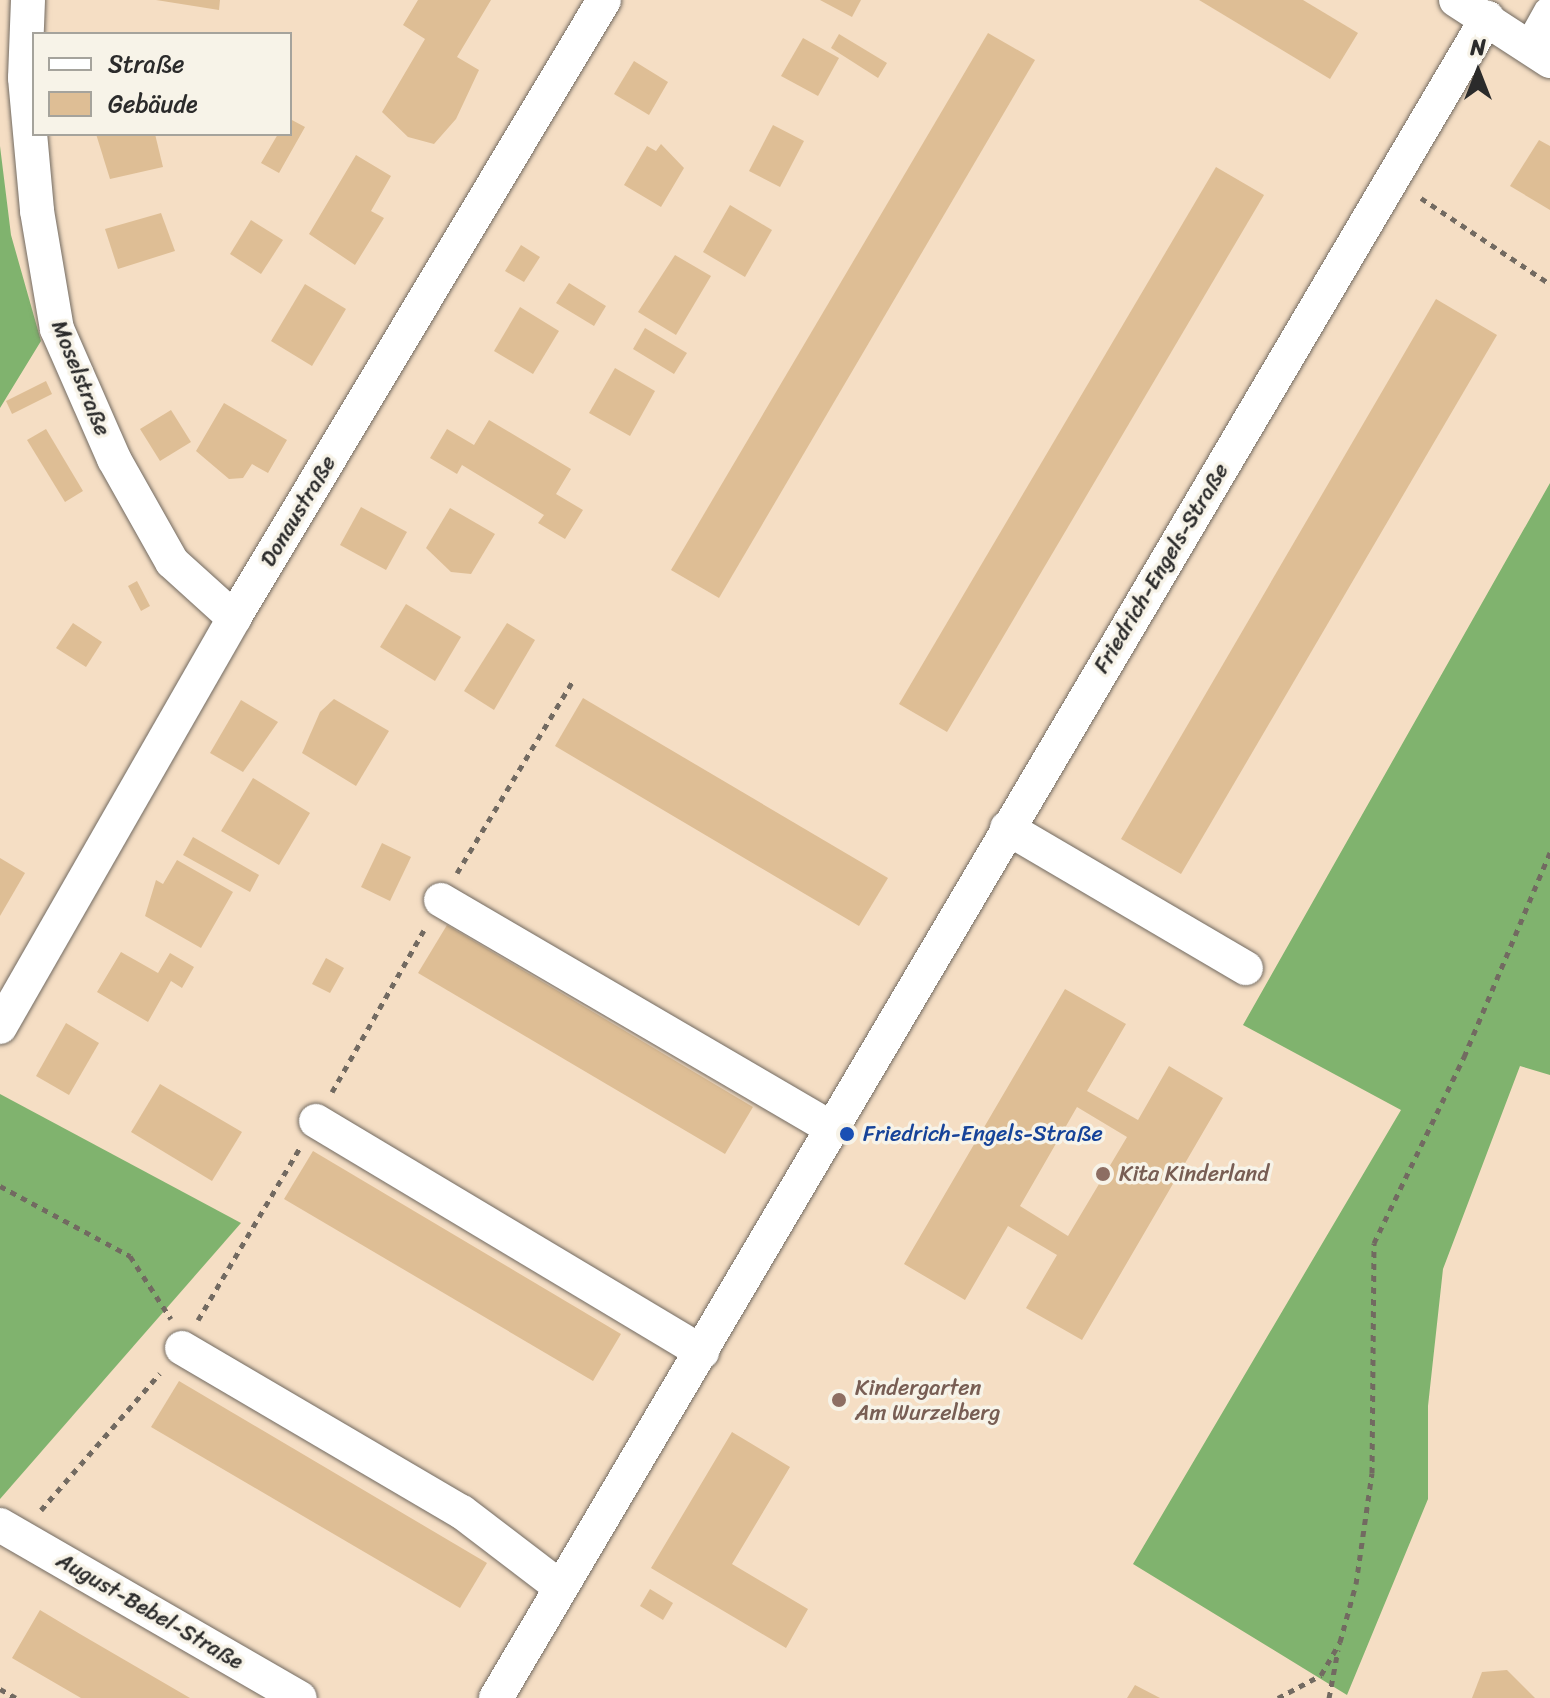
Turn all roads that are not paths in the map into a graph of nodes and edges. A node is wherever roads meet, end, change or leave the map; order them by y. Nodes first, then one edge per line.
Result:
1 (28, 0) edge
2 (604, 0) edge
3 (1456, 0) edge
4 (1550, 14) edge
5 (1487, 18) junction
6 (1541, 53) edge
7 (234, 618) junction
8 (1007, 828) junction
9 (441, 900) dead end
10 (1246, 968) dead end
11 (0, 1027) edge
12 (316, 1121) dead end
13 (830, 1127) junction
14 (182, 1348) road end
15 (702, 1352) junction
16 (1, 1527) edge
17 (560, 1587) junction
18 (300, 1698) edge
19 (496, 1698) edge

1 - 7 street, Moselstraße
2 - 7 street, Donaustraße
3 - 5 street
4 - 6 street
5 - 6 street
5 - 8 street, Friedrich-Engels-Straße
7 - 11 street, Donaustraße
8 - 10 street
8 - 13 street, Friedrich-Engels-Straße
9 - 13 street
12 - 15 street
13 - 15 street, Friedrich-Engels-Straße
14 - 17 street
15 - 17 street, Friedrich-Engels-Straße
16 - 18 street, August-Bebel-Straße
17 - 19 street, Friedrich-Engels-Straße

